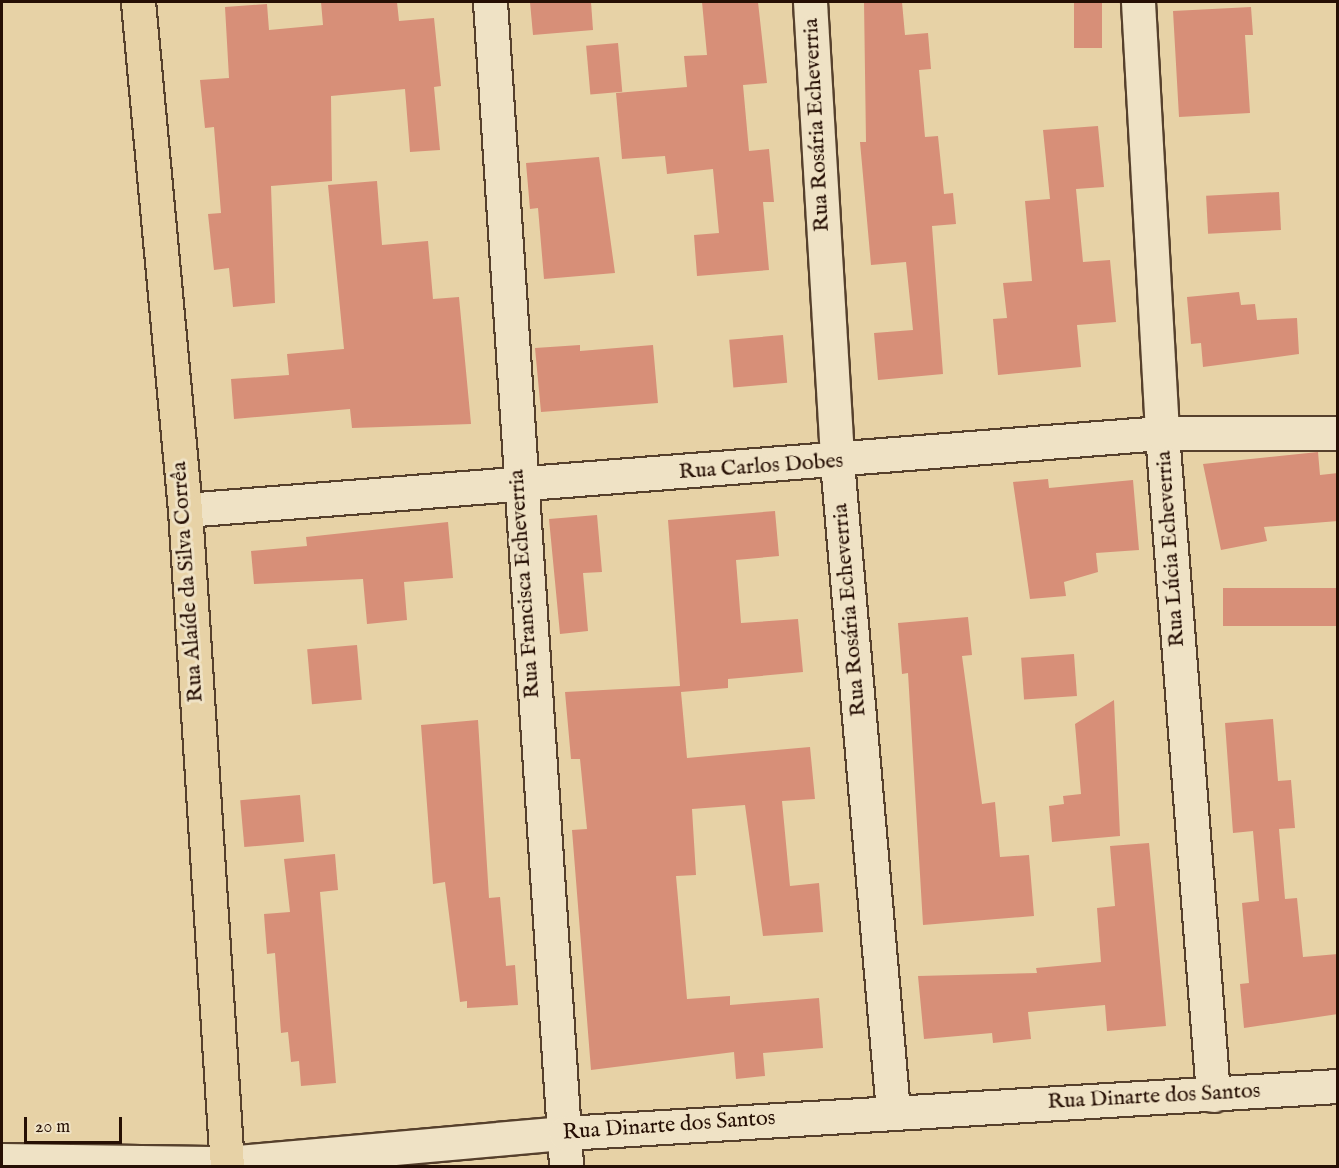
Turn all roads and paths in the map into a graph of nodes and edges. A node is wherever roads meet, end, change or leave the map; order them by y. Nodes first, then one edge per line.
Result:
1 (138, 2) edge
2 (490, 2) edge
3 (810, 2) edge
4 (1138, 2) edge
5 (1162, 433) junction
6 (1338, 433) edge
7 (837, 462) junction
8 (517, 484) junction
9 (185, 510) junction
10 (1338, 1086) edge
11 (1213, 1095) junction
12 (893, 1111) junction
13 (565, 1133) junction
14 (2, 1160) edge
15 (227, 1165) edge
16 (566, 1167) edge

1 - 9 main road, Rua Alaíde da Silva Corrêa
2 - 8 street, Rua Francisca Echeverria
3 - 7 street, Rua Rosária Echeverria
4 - 5 street, Rua Lúcia Echeverria
5 - 6 street, Rua Carlos Dobes
5 - 7 street, Rua Carlos Dobes
5 - 11 street, Rua Lúcia Echeverria
7 - 8 street, Rua Carlos Dobes
7 - 12 street, Rua Rosária Echeverria
8 - 9 street, Rua Carlos Dobes
8 - 13 street, Rua Francisca Echeverria
9 - 15 main road, Rua Alaíde da Silva Corrêa
10 - 11 street, Rua Dinarte dos Santos
11 - 12 street, Rua Dinarte dos Santos
12 - 13 street, Rua Dinarte dos Santos
13 - 15 street, Rua Dinarte dos Santos
13 - 16 street, Rua Francisca Echeverria
14 - 15 street, Rua Dinarte dos Santos

